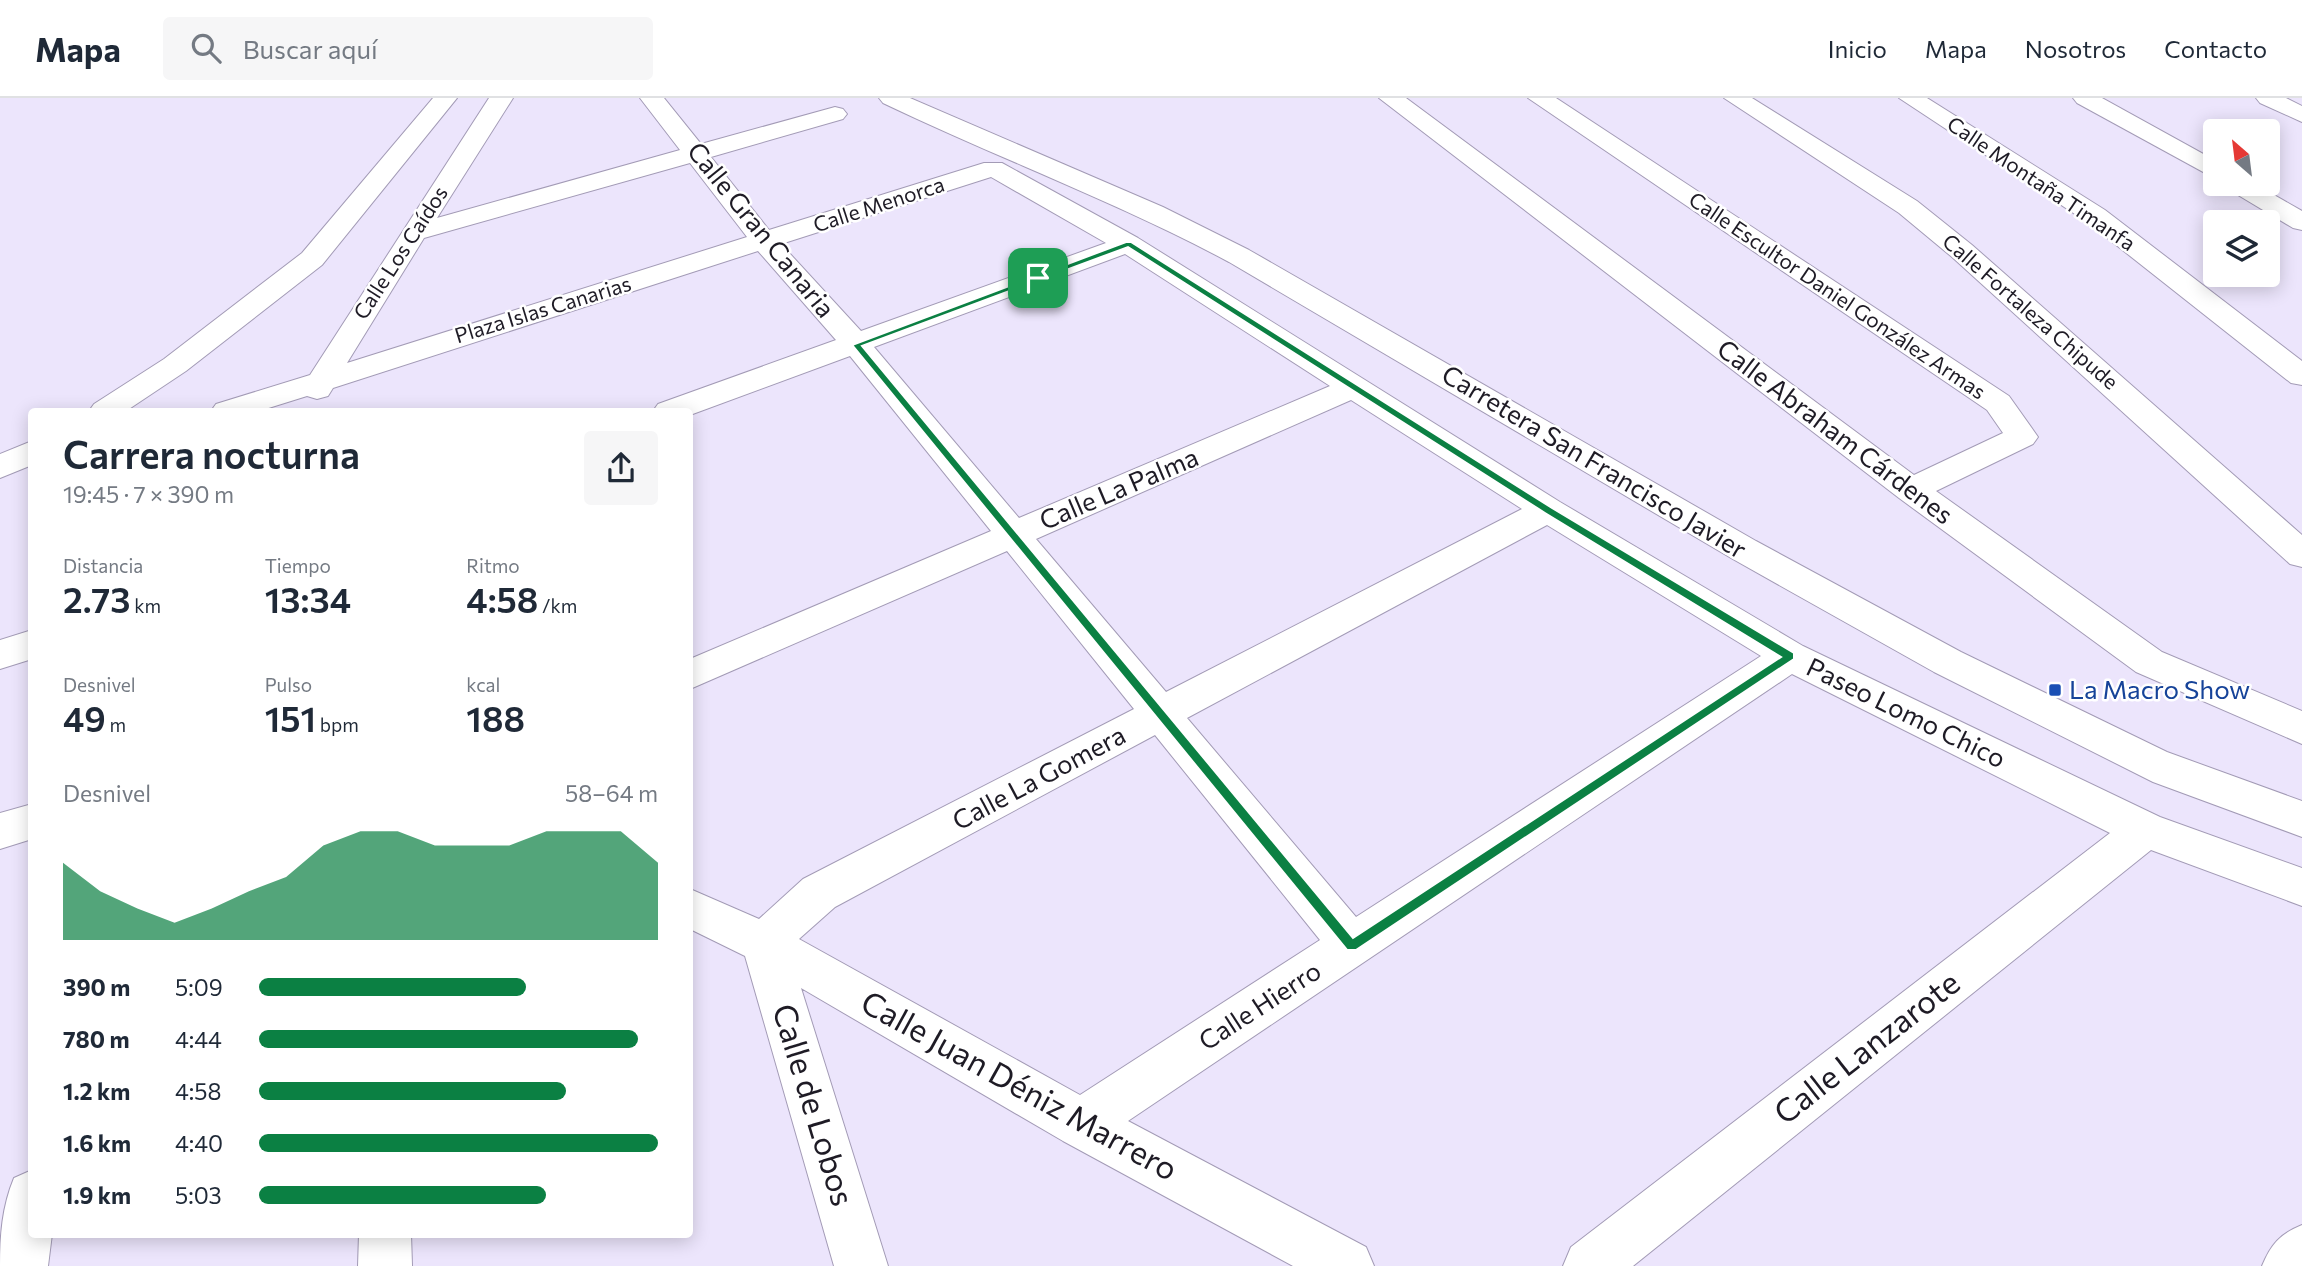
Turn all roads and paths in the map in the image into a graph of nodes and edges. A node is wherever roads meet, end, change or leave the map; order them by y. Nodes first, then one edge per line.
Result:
1 (445, 98) edge
2 (501, 98) edge
3 (652, 98) edge
4 (805, 98) edge
5 (891, 98) edge
6 (1391, 98) edge
7 (1540, 98) edge
8 (1736, 98) edge
9 (1911, 98) edge
10 (2085, 98) edge
11 (2268, 98) edge
12 (2302, 115) edge
13 (698, 153) junction
14 (2203, 165) edge
15 (993, 168) joint
16 (2258, 196) edge
17 (2302, 222) edge
18 (415, 232) junction
19 (764, 241) junction
20 (1128, 244) junction
21 (857, 345) junction
22 (2302, 376) edge
23 (323, 379) junction
24 (1356, 387) junction
25 (110, 408) edge
26 (236, 408) edge
27 (307, 408) edge
28 (678, 408) edge
29 (1911, 490) junction
30 (1548, 510) junction
31 (1012, 535) junction
32 (2302, 555) edge
33 (28, 645) edge
34 (0, 655) edge
35 (1790, 656) junction
36 (693, 674) edge
37 (1160, 715) junction
38 (2302, 728) edge
39 (2302, 819) edge
40 (28, 822) edge
41 (2145, 830) junction
42 (0, 831) edge
43 (2302, 887) edge
44 (693, 909) edge
45 (764, 943) junction
46 (1352, 946) junction
47 (1081, 1123) junction
48 (28, 1221) edge
49 (385, 1238) edge
50 (2302, 1252) edge
51 (21, 1266) edge
52 (385, 1266) edge
53 (861, 1266) edge
54 (1347, 1266) edge
55 (1590, 1266) edge
56 (2289, 1266) edge

1 - 25 street
2 - 18 street, Calle Los Caídos
3 - 13 street, Calle Gran Canaria
4 - 13 street
5 - 39 street, Carretera San Francisco Javier
6 - 29 street, Calle Abraham Cárdenes
7 - 29 street, Calle Escultor Daniel González Armas
8 - 32 street, Calle Fortaleza Chipude
9 - 22 street, Calle Montaña Timanfa
10 - 14 street
11 - 12 street
13 - 18 street
13 - 19 street, Calle Gran Canaria
15 - 19 street, Calle Menorca
15 - 20 street, Paseo Lomo Chico
16 - 17 street
18 - 23 street, Calle Los Caídos
19 - 21 street, Calle Gran Canaria
19 - 23 street, Plaza Islas Canarias
20 - 21 street
20 - 24 street, Paseo Lomo Chico
21 - 28 street
21 - 31 street, Calle Gran Canaria
23 - 26 street, Plaza Islas Canarias
23 - 27 street, Calle Los Caídos
24 - 30 street, Paseo Lomo Chico
24 - 31 street, Calle La Palma
29 - 38 street, Calle Abraham Cárdenes
30 - 35 street, Paseo Lomo Chico
30 - 37 street, Calle La Gomera
31 - 36 street, Calle La Palma
31 - 37 street, Calle Gran Canaria
33 - 34 street
35 - 41 street, Paseo Lomo Chico
35 - 46 street, Calle Hierro
37 - 45 street, Calle La Gomera
37 - 46 street, Calle Gran Canaria
40 - 42 street
41 - 43 street, Paseo Lomo Chico
41 - 55 street, Calle Lanzarote
44 - 45 street, Calle Juan Déniz Marrero
45 - 47 street, Calle Juan Déniz Marrero
45 - 53 street, Calle de Lobos
46 - 47 street, Calle Hierro
47 - 54 street, Calle Juan Déniz Marrero
48 - 51 street
49 - 52 street
50 - 56 street

